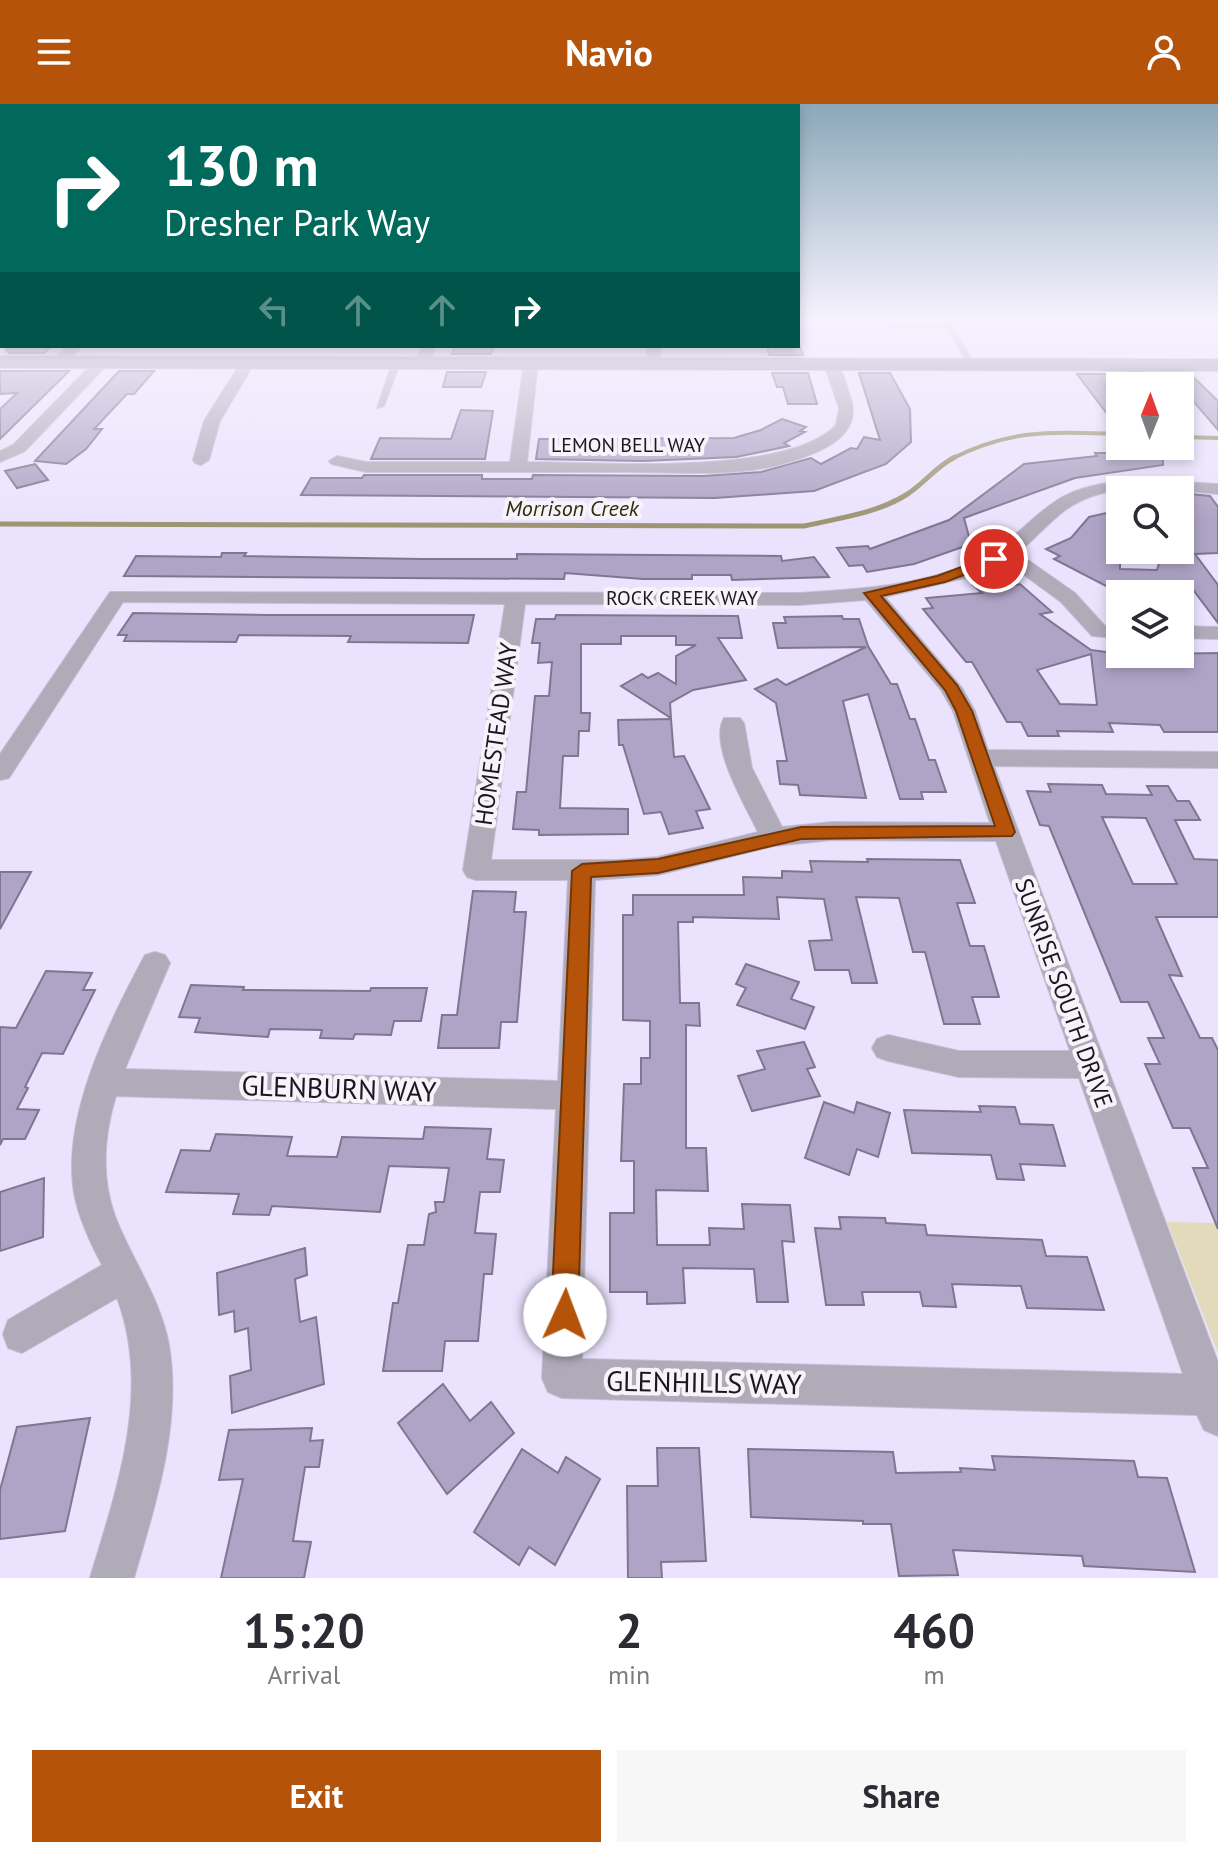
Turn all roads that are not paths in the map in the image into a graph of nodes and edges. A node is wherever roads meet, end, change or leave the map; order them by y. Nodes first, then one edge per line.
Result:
1 (81, 384) edge
2 (235, 384) edge
3 (388, 384) edge
4 (528, 384) edge
5 (838, 384) edge
6 (380, 406) dead end
7 (0, 457) edge
8 (201, 460) dead end
9 (337, 461) dead end
10 (518, 467) junction
11 (1218, 489) edge
12 (1005, 553) junction
13 (871, 593) junction
14 (516, 598) junction
15 (1106, 632) edge
16 (1194, 632) edge
17 (1218, 633) edge
18 (732, 723) dead end
19 (979, 758) junction
20 (1214, 766) edge
21 (0, 772) edge
22 (1006, 832) junction
23 (774, 837) junction
24 (582, 871) junction
25 (155, 963) dead end
26 (888, 1048) dead end
27 (1090, 1065) junction
28 (106, 1082) junction
29 (573, 1095) junction
30 (124, 1273) junction
31 (22, 1334) dead end
32 (1214, 1406) edge
33 (112, 1578) edge

1 - 7 street
2 - 8 street
3 - 6 lane
4 - 10 street
5 - 10 street, LEMON BELL WAY
9 - 10 street, LEMON BELL WAY
11 - 12 street, ROCK CREEK WAY
12 - 13 street, ROCK CREEK WAY
12 - 15 street
13 - 14 street, ROCK CREEK WAY
13 - 19 street, SUNRISE SOUTH DRIVE
14 - 21 street, ROCK CREEK WAY
14 - 24 street, HOMESTEAD WAY
16 - 17 street
18 - 23 street
19 - 20 street
19 - 22 street, SUNRISE SOUTH DRIVE
22 - 23 street
22 - 27 street, SUNRISE SOUTH DRIVE
23 - 24 street
24 - 29 street, GLENHILLS WAY
25 - 28 street
26 - 27 street
27 - 32 street, SUNRISE SOUTH DRIVE
28 - 29 street, GLENBURN WAY
28 - 30 street
29 - 32 street, GLENHILLS WAY
30 - 31 street
30 - 33 street

